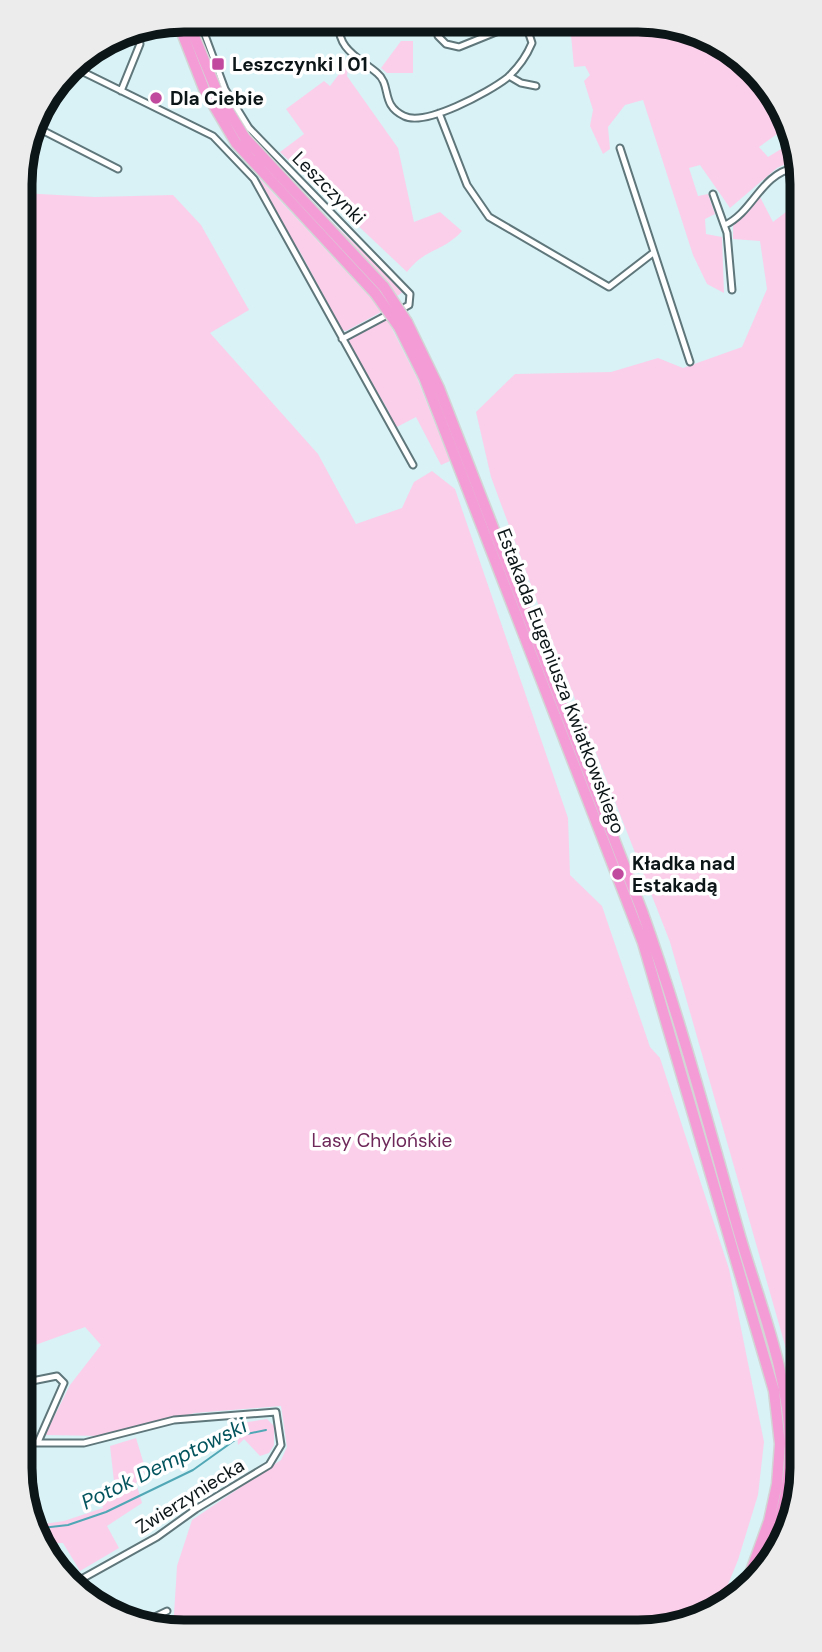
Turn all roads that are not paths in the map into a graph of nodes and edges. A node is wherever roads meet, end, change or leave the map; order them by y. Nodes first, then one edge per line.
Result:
1 (182, 32) edge
2 (192, 32) edge
3 (204, 32) edge
4 (340, 32) edge
5 (439, 32) edge
6 (494, 32) edge
7 (528, 32) edge
8 (139, 39) edge
9 (81, 71) edge
10 (509, 76) junction
11 (536, 86) dead end
12 (121, 91) junction
13 (439, 113) junction
14 (41, 130) edge
15 (620, 148) dead end
16 (118, 169) dead end
17 (789, 170) edge
18 (713, 194) dead end
19 (725, 225) junction
20 (653, 253) junction
21 (380, 290) junction
22 (732, 290) dead end
23 (342, 339) junction
24 (690, 362) dead end
25 (413, 466) dead end
26 (32, 1381) edge
27 (778, 1390) junction
28 (38, 1442) junction
29 (32, 1443) edge
30 (774, 1538) edge
31 (751, 1571) edge
32 (80, 1580) edge
33 (167, 1611) dead end
34 (154, 1617) edge

1 - 21 highway, Estakada Eugeniusza Kwiatkowskiego
2 - 21 highway, Estakada Eugeniusza Kwiatkowskiego
3 - 23 street, Leszczynki
4 - 13 street
5 - 6 street
7 - 10 street
8 - 12 street
9 - 12 street
10 - 11 street
10 - 13 street
12 - 23 street
13 - 20 street
14 - 16 street
15 - 20 street
17 - 19 street
18 - 19 street
19 - 22 street
20 - 24 street
21 - 27 highway, Estakada Eugeniusza Kwiatkowskiego, bridge
23 - 25 street
26 - 28 street
27 - 30 highway, Estakada Eugeniusza Kwiatkowskiego
27 - 31 highway, Estakada Eugeniusza Kwiatkowskiego
28 - 29 street
28 - 32 street, Zwierzyniecka
33 - 34 street

